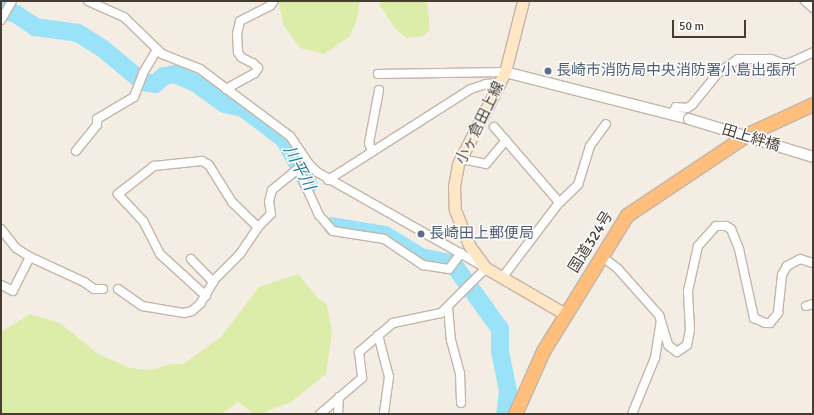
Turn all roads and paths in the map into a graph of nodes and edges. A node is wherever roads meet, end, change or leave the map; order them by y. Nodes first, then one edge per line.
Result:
1 (88, 1) edge
2 (274, 1) edge
3 (523, 1) edge
4 (805, 1) edge
5 (10, 3) edge
6 (813, 8) edge
7 (2, 17) edge
8 (157, 50) junction
9 (813, 52) edge
10 (505, 72) junction
11 (378, 74) dead end
12 (499, 83) junction
13 (226, 89) junction
14 (379, 90) dead end
15 (813, 104) edge
16 (672, 114) junction
17 (606, 124) dead end
18 (494, 127) dead end
19 (506, 140) junction
20 (76, 151) dead end
21 (372, 152) junction
22 (813, 157) edge
23 (461, 159) junction
24 (308, 163) junction
25 (298, 169) junction
26 (328, 180) junction
27 (559, 202) junction
28 (258, 227) junction
29 (1, 229) edge
30 (461, 253) junction
31 (601, 256) junction
32 (30, 257) junction
33 (191, 259) dead end
34 (813, 263) edge
35 (486, 268) junction
36 (502, 278) junction
37 (213, 282) junction
38 (1, 285) edge
39 (103, 289) dead end
40 (118, 289) dead end
41 (206, 296) junction
42 (448, 307) junction
43 (565, 314) junction
44 (662, 320) junction
45 (378, 335) junction
46 (339, 397) junction
47 (461, 403) dead end
48 (384, 413) dead end
49 (320, 414) edge
50 (338, 414) edge
51 (515, 414) edge
52 (632, 414) edge

1 - 8 street
2 - 13 street
3 - 10 main road, 小ヶ倉田上線
4 - 6 street
5 - 7 street
8 - 13 street
8 - 20 street
9 - 16 street
10 - 11 street
10 - 12 main road, 小ヶ倉田上線
10 - 16 street, 田上絆橋
12 - 21 street
12 - 23 main road, 小ヶ倉田上線
13 - 24 street
14 - 21 street
15 - 31 highway, 国道324号
16 - 22 street, 田上絆橋, bridge
17 - 27 street
18 - 19 street
19 - 23 street
19 - 27 street
21 - 26 street
23 - 35 main road, 小ヶ倉田上線
24 - 25 street
24 - 26 street
25 - 28 street
25 - 30 street
26 - 30 street
27 - 36 street
28 - 37 street
28 - 41 street
29 - 32 street
30 - 35 street
31 - 43 highway, 国道324号
31 - 44 street
32 - 38 street
32 - 39 street
33 - 37 street
34 - 44 street
35 - 36 main road, 小ヶ倉田上線
35 - 42 street
36 - 43 main road, 小ヶ倉田上線
37 - 41 street
40 - 41 street
42 - 45 street
42 - 47 street
43 - 51 highway, 国道324号
44 - 52 street
45 - 46 street
45 - 48 street
46 - 49 street
46 - 50 street

